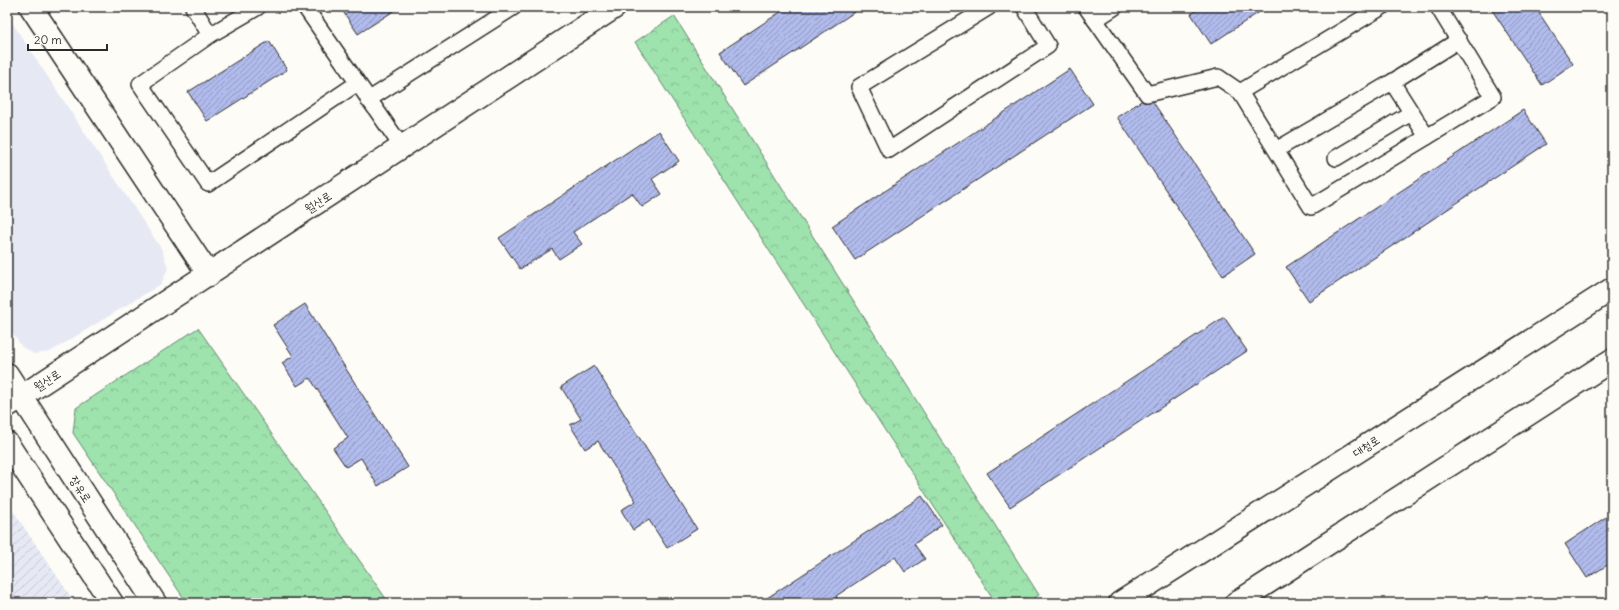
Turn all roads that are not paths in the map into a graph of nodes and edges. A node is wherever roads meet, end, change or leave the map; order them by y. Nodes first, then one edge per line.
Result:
1 (31, 7) edge
2 (193, 7) edge
3 (258, 7) edge
4 (305, 7) edge
5 (514, 7) edge
6 (615, 7) edge
7 (989, 7) edge
8 (1024, 7) edge
9 (1086, 7) edge
10 (1115, 7) edge
11 (1382, 7) edge
12 (1438, 7) edge
13 (1095, 20) junction
14 (210, 35) junction
15 (1459, 40) junction
16 (1392, 82) junction
17 (356, 84) junction
18 (1240, 92) junction
19 (368, 100) junction
20 (1411, 112) junction
21 (1427, 137) junction
22 (402, 147) junction
23 (1276, 150) junction
24 (1336, 158) dead end
25 (209, 275) junction
26 (1612, 289) edge
27 (1612, 360) edge
28 (7, 374) edge
29 (14, 401) edge
30 (7, 443) edge
31 (112, 603) edge
32 (155, 603) edge
33 (1120, 603) edge
34 (1236, 603) edge

1 - 25 main road
2 - 14 lane
3 - 14 lane
4 - 17 lane
5 - 19 lane
6 - 22 main road, 월산로
7 - 8 lane
9 - 13 lane
10 - 13 lane
11 - 18 lane
12 - 15 lane
13 - 18 lane
14 - 17 lane
15 - 16 lane
15 - 21 lane
16 - 20 lane
16 - 23 lane
17 - 19 lane
18 - 23 lane
19 - 22 lane
20 - 21 lane
20 - 24 lane
21 - 23 lane
22 - 25 main road, 월산로
25 - 29 main road, 월산로
26 - 33 main road, 대청로
27 - 34 main road
28 - 29 main road, 장유로
29 - 32 main road, 장유로
30 - 31 main road

